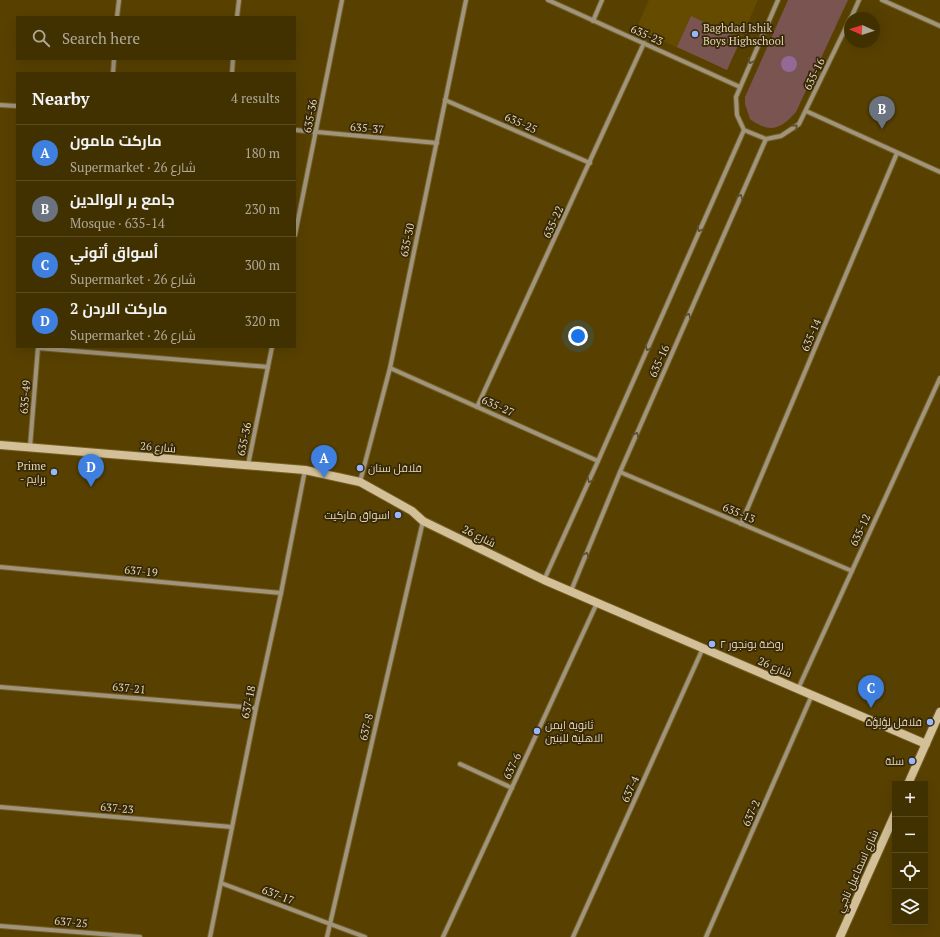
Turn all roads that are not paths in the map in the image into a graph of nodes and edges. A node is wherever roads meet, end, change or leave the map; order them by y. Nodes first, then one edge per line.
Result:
1 (119, 0) edge
2 (239, 0) edge
3 (342, 0) edge
4 (466, 0) edge
5 (548, 0) edge
6 (602, 0) edge
7 (778, 0) edge
8 (859, 0) edge
9 (882, 0) edge
10 (853, 12) edge
11 (117, 16) edge
12 (237, 16) edge
13 (594, 21) junction
14 (940, 26) edge
15 (844, 32) edge
16 (644, 43) junction
17 (114, 60) edge
18 (234, 60) edge
19 (113, 72) edge
20 (232, 72) edge
21 (740, 87) junction
22 (445, 100) junction
23 (0, 105) edge
24 (16, 106) edge
25 (806, 111) junction
26 (296, 130) edge
27 (744, 130) junction
28 (316, 132) junction
29 (766, 139) junction
30 (437, 143) junction
31 (897, 153) junction
32 (590, 163) junction
33 (940, 172) edge
34 (296, 230) edge
35 (38, 348) edge
36 (50, 348) edge
37 (272, 348) edge
38 (268, 367) junction
39 (390, 368) junction
40 (940, 378) edge
41 (478, 407) junction
42 (0, 445) edge
43 (30, 448) junction
44 (598, 461) junction
45 (248, 465) junction
46 (305, 470) junction
47 (620, 472) junction
48 (360, 482) junction
49 (423, 521) junction
50 (741, 524) junction
51 (0, 567) edge
52 (852, 571) junction
53 (544, 580) junction
54 (572, 592) junction
55 (281, 593) junction
56 (598, 603) junction
57 (703, 648) junction
58 (0, 686) edge
59 (797, 689) junction
60 (812, 695) junction
61 (256, 708) junction
62 (940, 712) edge
63 (926, 744) junction
64 (460, 764) dead end
65 (909, 781) edge
66 (512, 788) junction
67 (0, 807) edge
68 (894, 817) edge
69 (232, 827) junction
70 (221, 883) junction
71 (329, 924) junction
72 (0, 926) edge
73 (140, 937) edge
74 (210, 937) edge
75 (327, 937) edge
76 (365, 937) edge
77 (443, 937) edge
78 (573, 937) edge
79 (706, 937) edge
80 (840, 937) edge

1 - 11 street
2 - 12 street
3 - 28 street, 635-36
4 - 22 street, 635-30
5 - 13 street, 635-23
6 - 13 street
7 -> 21 street
8 - 10 street, 635-16
9 - 14 street
13 - 16 street, 635-23
15 - 25 street, 635-16
16 - 21 street, 635-23
16 - 32 street, 635-22
17 - 19 street
18 - 20 street
21 - 27 street
22 - 30 street, 635-30
22 - 32 street, 635-25
23 - 24 street
29 -> 25 street, 635-16
25 - 31 street
26 - 28 street, 635-37
27 - 29 street
27 -> 44 street, 635-16
28 - 30 street, 635-37
28 - 34 street, 635-36
47 -> 29 street, 635-16
30 - 39 street, 635-30
31 - 33 street
31 - 50 street, 635-14
32 - 41 street, 635-22
35 - 43 street, 635-49
36 - 38 street
37 - 38 street, 635-36
38 - 45 street, 635-36
39 - 41 street, 635-27
39 - 48 street, 635-30
40 - 52 street, 635-12
41 - 44 street, 635-27
42 - 43 street, شارع 26
43 - 45 street, شارع 26
44 -> 53 street, 635-16
45 - 46 street, شارع 26
46 - 48 street, شارع 26
46 - 55 street, 637-18
47 - 50 street, 635-13
54 -> 47 street, 635-16
48 - 49 street, شارع 26
49 - 53 street, شارع 26
49 - 71 street, 637-8
50 - 52 street, 635-13
51 - 55 street, 637-19
52 - 59 street, 635-12
53 - 54 street, شارع 26
54 - 56 street, شارع 26
55 - 61 street, 637-18
56 - 57 street, شارع 26
56 - 66 street, 637-6
57 - 59 street, شارع 26
57 - 78 street, 637-4
58 - 61 street, 637-21
59 - 60 street, شارع 26
60 - 63 street, شارع 26
60 - 79 street, 637-2
61 - 69 street, 637-18
62 - 63 street
63 - 65 street
64 - 66 street
66 - 77 street, 637-6
67 - 69 street, 637-23
68 - 80 street, شارع اسماعيل ناجي
69 - 70 street, 637-18
70 - 71 street, 637-17
70 - 74 street, 637-18
71 - 75 street, 637-8
71 - 76 street, 637-17
72 - 73 street, 637-25

